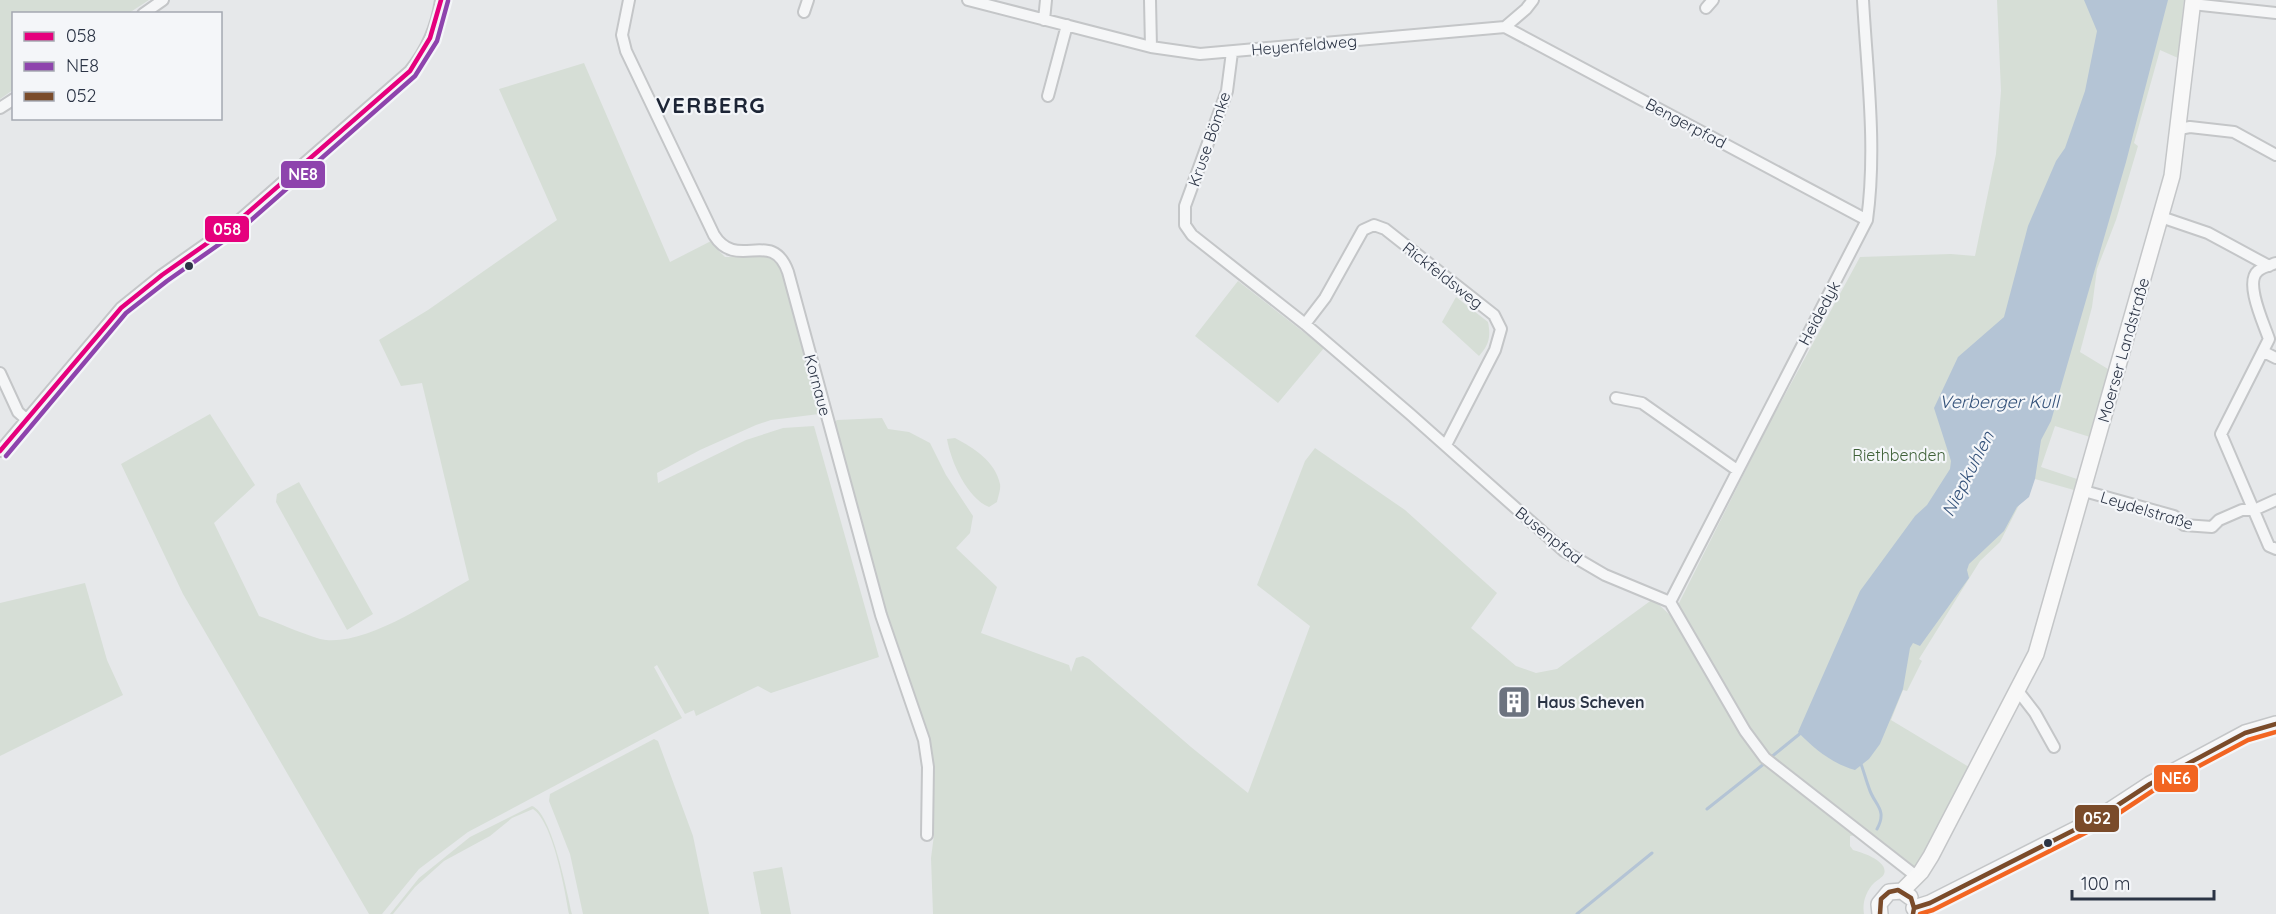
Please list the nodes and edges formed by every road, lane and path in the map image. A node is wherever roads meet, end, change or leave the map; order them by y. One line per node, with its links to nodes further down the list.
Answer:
1 (163, 0): 11 (street)
2 (441, 0): 31 (street)
3 (629, 0): 43 (street, Kornaue)
4 (808, 0): 12 (street)
5 (968, 0): 14 (street, Heyenfeldweg)
6 (1046, 0): 14 (street)
7 (1150, 0): 17 (street)
8 (1533, 0): 16 (street)
9 (1863, 0): 23 (street, Heidedyk)
10 (2193, 2): 13 (street); 20 (main road, Moerser Landstraße)
11 (146, 12)
12 (804, 12)
13 (2276, 12)
14 (1044, 20): 15 (street, Heyenfeldweg)
15 (1067, 25): 17 (street, Heyenfeldweg); 19 (street)
16 (1505, 27): 18 (street, Heyenfeldweg); 23 (street, Bengerpfad)
17 (1151, 47): 18 (street, Heyenfeldweg)
18 (1232, 52): 24 (street, Kruse Bömke)
19 (1048, 96)
20 (2179, 129): 21 (street); 22 (main road, Moerser Landstraße)
21 (2276, 155)
22 (2161, 217): 25 (street); 35 (main road, Moerser Landstraße)
23 (1867, 219): 34 (street, Heidedyk)
24 (1185, 225): 26 (street, Busenpfad)
25 (2272, 265): 27 (street)
26 (1305, 324): 32 (street, Busenpfad); 32 (street, Rickfeldsweg)
27 (2264, 352): 28 (street); 37 (street)
28 (2276, 358)
29 (0, 373): 31 (street)
30 (1616, 398): 34 (street)
31 (26, 419): 33 (street)
32 (1446, 445): 39 (street, Busenpfad)
33 (0, 451)
34 (1737, 470): 39 (street, Heidedyk)
35 (2084, 491): 37 (street, Leydelstraße); 40 (main road, Moerser Landstraße)
36 (2276, 500): 37 (street, Leydelstraße)
37 (2254, 510): 38 (street)
38 (2276, 549)
39 (1670, 602): 44 (street)
40 (2018, 691): 42 (street); 44 (main road, Moerser Landstraße)
41 (2276, 724): 46 (main road)
42 (2054, 747)
43 (927, 835)
44 (1916, 876): 45 (main road, Moerser Landstraße)
45 (1902, 891): 46 (main road); 47 (main road, Moerser Landstraße)
46 (1913, 911)
47 (1880, 914)

